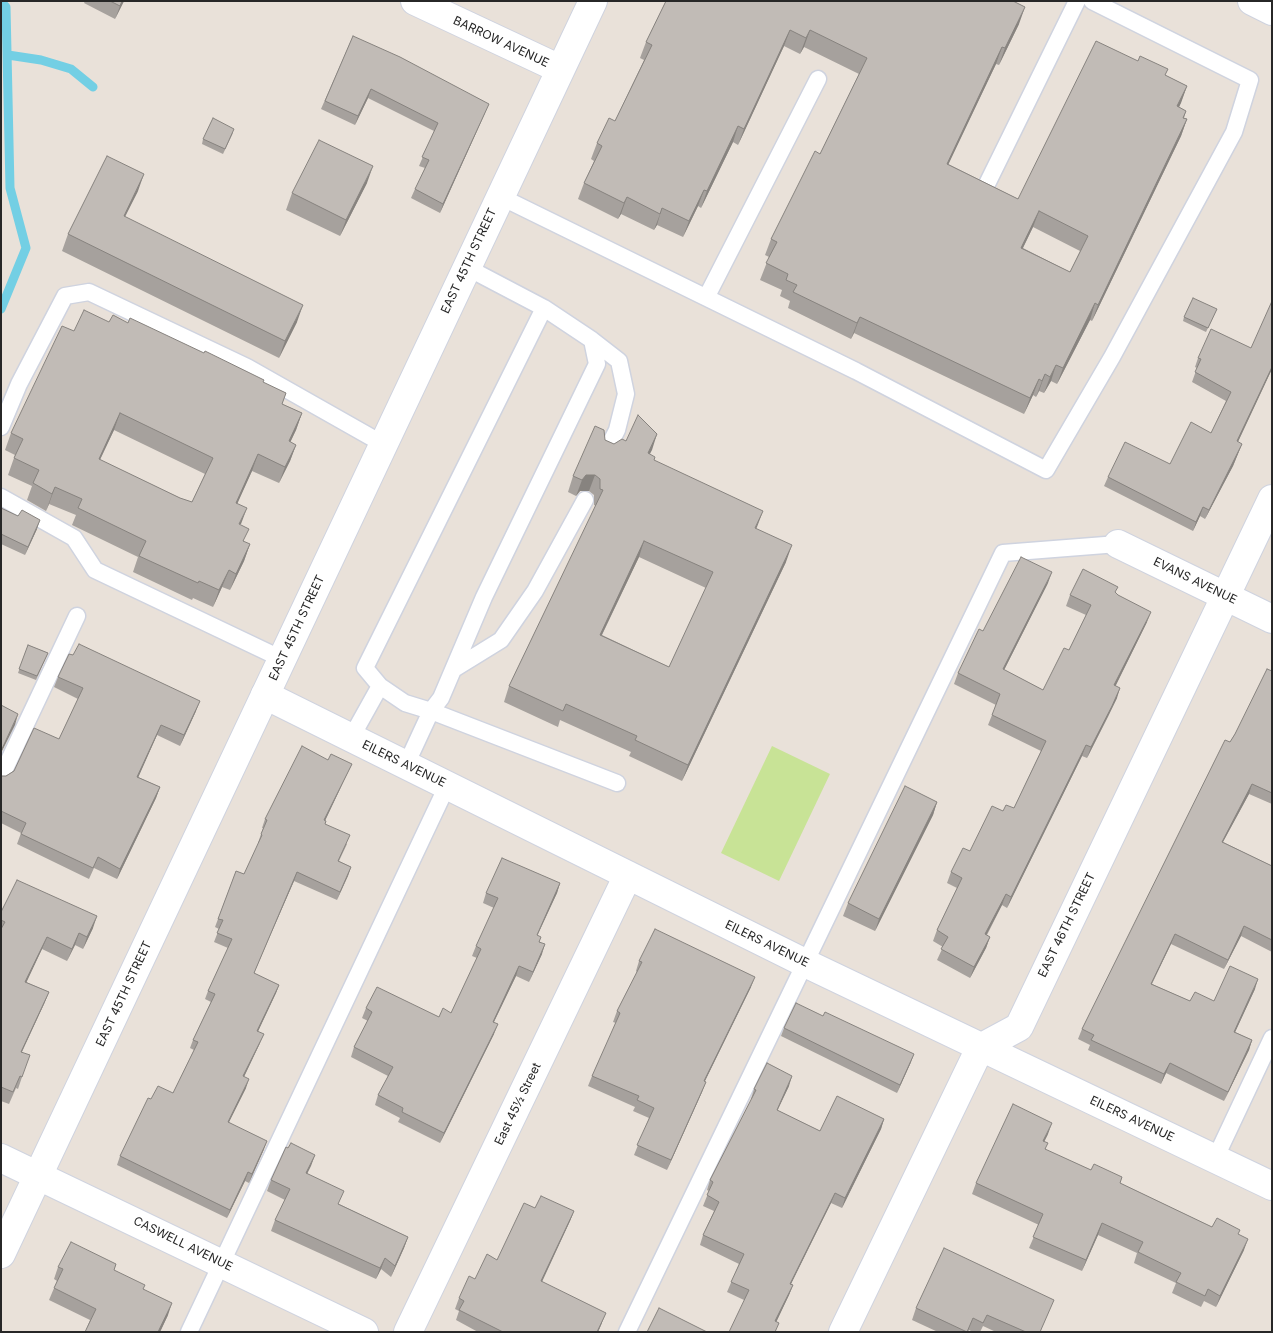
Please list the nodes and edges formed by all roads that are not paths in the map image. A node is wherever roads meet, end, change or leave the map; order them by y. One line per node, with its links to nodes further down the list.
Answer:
1 (415, 1): 7 (street, BARROW AVENUE)
2 (593, 1): 7 (street, EAST 45TH STREET)
3 (1078, 1): 9 (lane)
4 (1092, 1): 12 (lane)
5 (1252, 1): 6 (street)
6 (1272, 11)
7 (560, 69): 10 (street, EAST 45TH STREET)
8 (818, 79): 12 (lane)
9 (988, 182)
10 (499, 196): 11 (street, EAST 45TH STREET); 12 (lane)
11 (466, 267): 13 (lane); 16 (street, EAST 45TH STREET)
12 (707, 296)
13 (544, 308): 14 (lane); 27 (lane)
14 (592, 340): 17 (lane); 26 (lane)
15 (1, 427): 16 (lane)
16 (382, 444): 25 (street, EAST 45TH STREET)
17 (607, 450)
18 (1, 497): 25 (lane)
19 (1272, 499): 22 (street, EAST 46TH STREET)
20 (585, 500): 26 (lane)
21 (1118, 544): 22 (street, EVANS AVENUE); 36 (lane)
22 (1225, 596): 24 (street, EVANS AVENUE); 38 (street, EAST 46TH STREET)
23 (77, 616): 32 (lane)
24 (1272, 619)
25 (282, 659): 28 (street, EAST 45TH STREET)
26 (454, 669): 29 (lane)
27 (380, 686): 29 (lane); 30 (lane)
28 (265, 695): 30 (street, EILERS AVENUE); 41 (street, EAST 45TH STREET)
29 (431, 711): 31 (lane); 33 (lane)
30 (351, 738): 31 (street, EILERS AVENUE)
31 (406, 765): 34 (street, EILERS AVENUE)
32 (1, 776)
33 (617, 783)
34 (447, 786): 35 (street, EILERS AVENUE); 44 (lane)
35 (628, 876): 36 (street, EILERS AVENUE); 47 (street, East 45½ Street)
36 (805, 963): 38 (street, EILERS AVENUE); 48 (lane)
37 (1272, 1038): 40 (lane)
38 (980, 1048): 40 (street, EILERS AVENUE); 49 (street)
39 (1, 1158): 41 (street, CASWELL AVENUE)
40 (1215, 1159): 42 (street, EILERS AVENUE)
41 (39, 1174): 43 (street, EAST 45TH STREET); 44 (street, CASWELL AVENUE)
42 (1272, 1186)
43 (1, 1254)
44 (222, 1262): 45 (lane); 46 (street, CASWELL AVENUE)
45 (189, 1332)
46 (364, 1332)
47 (408, 1332)
48 (627, 1332)
49 (842, 1332)

